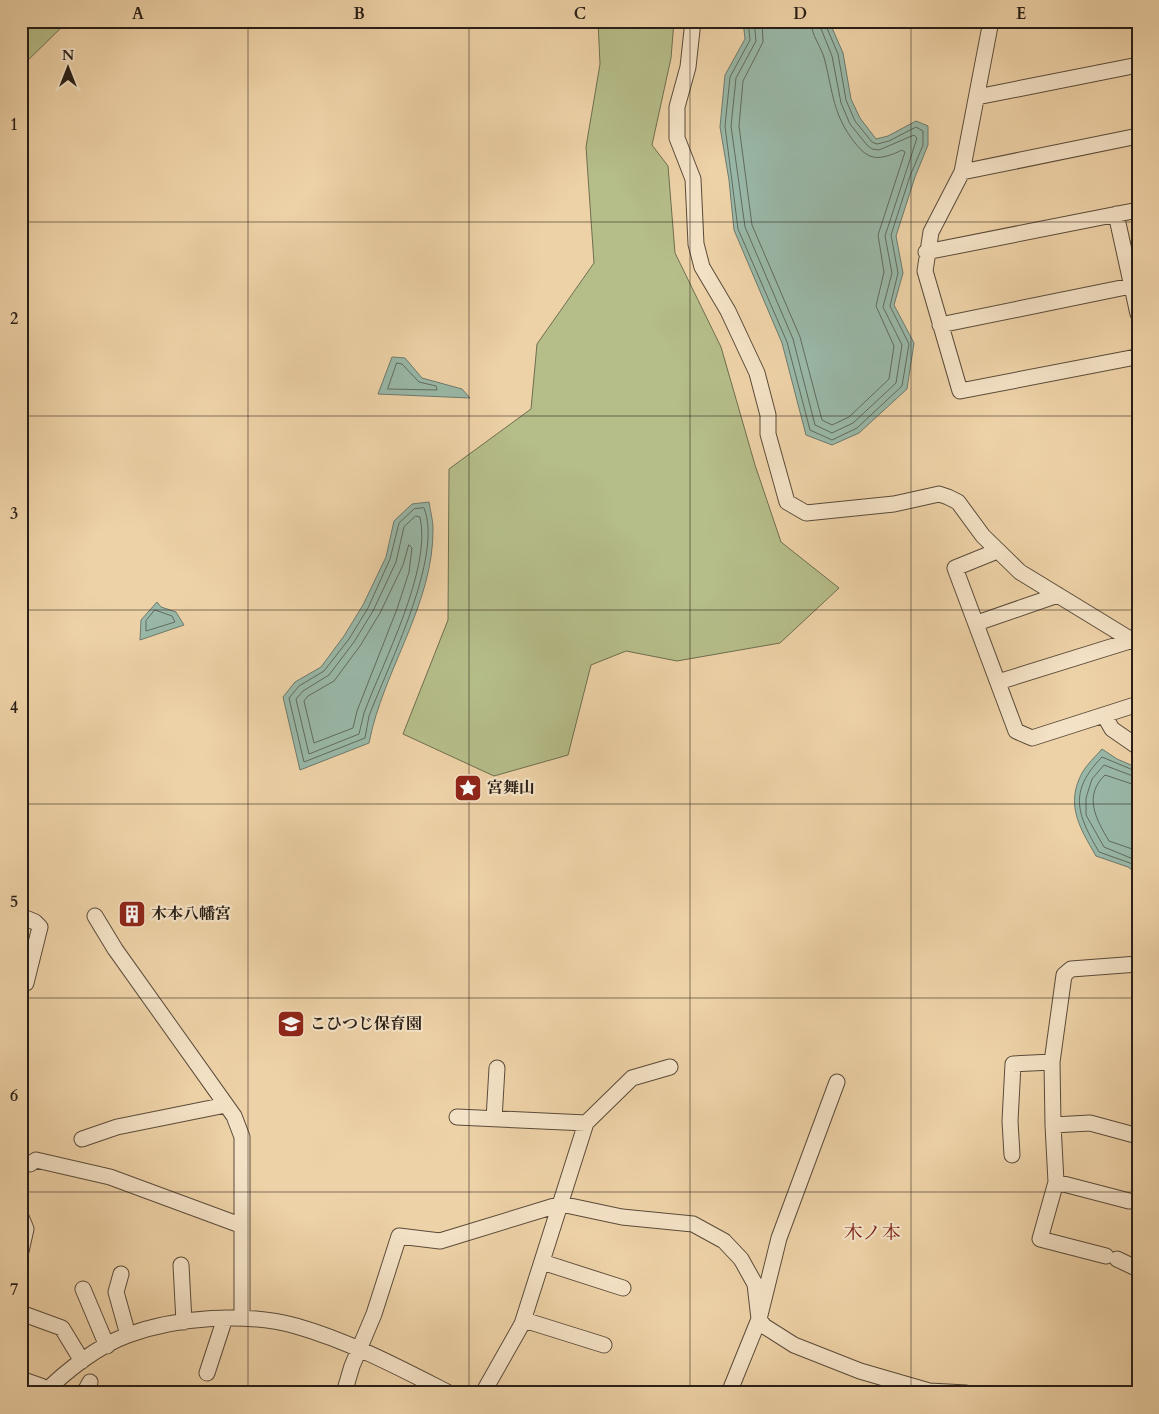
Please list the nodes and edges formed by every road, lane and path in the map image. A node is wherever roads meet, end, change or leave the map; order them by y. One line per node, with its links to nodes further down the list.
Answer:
1 (693, 21): 14 (street)
2 (991, 21): 4 (street)
3 (1138, 65): 4 (street)
4 (977, 97): 6 (street)
5 (1138, 136): 6 (street)
6 (962, 172): 9 (street)
7 (1138, 210): 8 (street)
8 (1116, 214): 9 (street); 10 (street)
9 (926, 252): 12 (street)
10 (1131, 286): 11 (street); 12 (street)
11 (1138, 314)
12 (940, 325): 13 (street)
13 (1138, 354)
14 (997, 551): 15 (street); 16 (street)
15 (1058, 595): 16 (street); 17 (street)
16 (977, 623): 18 (street)
17 (1135, 642): 18 (street)
18 (998, 682): 20 (street)
19 (1138, 704): 20 (street)
20 (1104, 715): 21 (street)
21 (1138, 746)
22 (21, 916): 25 (street)
23 (95, 916): 30 (street)
24 (1138, 964): 26 (street)
25 (21, 984)
26 (1052, 1062): 34 (street); 37 (street)
27 (497, 1068): 32 (street)
28 (670, 1068): 33 (street)
29 (837, 1082): 54 (street)
30 (226, 1105): 36 (street); 43 (street)
31 (457, 1117): 32 (street)
32 (494, 1118): 33 (street)
33 (586, 1123): 41 (street)
34 (1053, 1125): 35 (street); 39 (street)
35 (1138, 1136)
36 (82, 1139)
37 (1012, 1155)
38 (21, 1164): 43 (street)
39 (1056, 1182): 40 (street); 47 (street)
40 (1129, 1201)
41 (561, 1204): 45 (street); 54 (street); 60 (street)
42 (21, 1217): 44 (street)
43 (240, 1225): 52 (street)
44 (21, 1252)
45 (542, 1262): 49 (street); 55 (street)
46 (181, 1265): 56 (street)
47 (1138, 1269)
48 (121, 1274): 57 (street)
49 (623, 1288)
50 (83, 1289): 59 (street)
51 (21, 1313): 61 (street)
52 (242, 1317): 53 (street); 60 (street)
53 (224, 1318): 56 (street); 62 (street)
54 (759, 1319): 65 (street); 69 (street)
55 (524, 1320): 58 (street); 68 (street)
56 (184, 1322): 57 (street)
57 (128, 1335): 59 (street)
58 (604, 1345)
59 (107, 1346): 61 (street)
60 (358, 1350): 66 (street); 67 (street)
61 (82, 1361): 64 (street)
62 (207, 1373)
63 (21, 1379): 64 (street)
64 (45, 1392)
65 (929, 1392): 70 (street)
66 (344, 1393)
67 (449, 1393)
68 (483, 1393)
69 (729, 1393)
70 (966, 1393)

